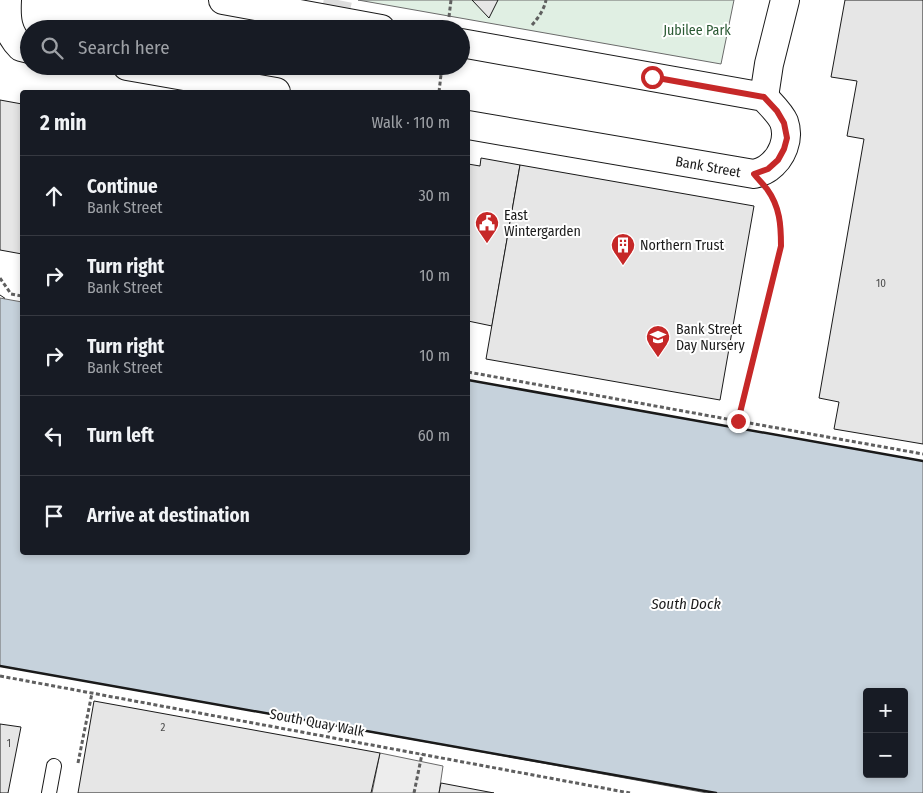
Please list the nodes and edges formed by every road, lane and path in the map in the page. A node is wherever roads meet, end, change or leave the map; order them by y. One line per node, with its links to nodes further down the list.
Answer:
1 (7, 0): 8 (street)
2 (223, 0): 5 (street)
3 (451, 0): 6 (path)
4 (785, 0): 13 (street)
5 (332, 20)
6 (454, 20)
7 (470, 35): 13 (street)
8 (20, 46)
9 (179, 75): 11 (street)
10 (441, 75): 12 (path)
11 (265, 90)
12 (439, 90)
13 (764, 97): 15 (street, Bank Street)
14 (470, 125): 15 (street, Bank Street)
15 (754, 174): 19 (path)
16 (0, 278): 17 (path)
17 (20, 296)
18 (470, 372): 19 (path)
19 (738, 421): 20 (path)
20 (923, 454)
21 (0, 676): 22 (path, South Quay Walk)
22 (92, 693): 23 (path, South Quay Walk); 25 (path)
23 (422, 754): 27 (path); 28 (path, South Quay Walk)
24 (54, 766): 26 (lane)
25 (78, 766)
26 (49, 793)
27 (414, 793)
28 (630, 793)

